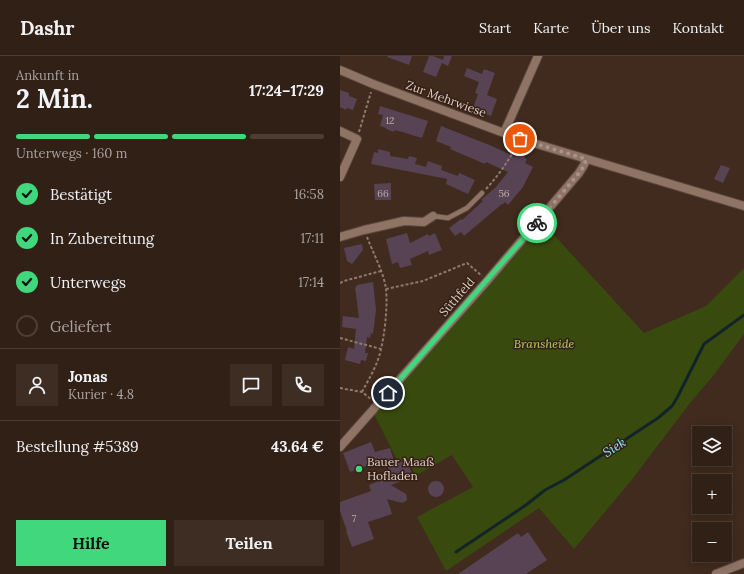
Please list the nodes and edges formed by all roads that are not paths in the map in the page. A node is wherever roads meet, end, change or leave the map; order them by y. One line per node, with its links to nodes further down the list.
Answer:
1 (538, 56): 4 (street)
2 (340, 70): 4 (street, Zur Mehrwiese)
3 (340, 131): 6 (street)
4 (504, 133): 5 (street, Zur Mehrwiese)
5 (586, 159): 8 (street); 11 (street, Süthfeld)
6 (340, 177)
7 (482, 193): 9 (lane)
8 (744, 206)
9 (433, 216): 10 (street)
10 (340, 237)
11 (340, 447)
12 (744, 563): 13 (street)
13 (716, 574)

